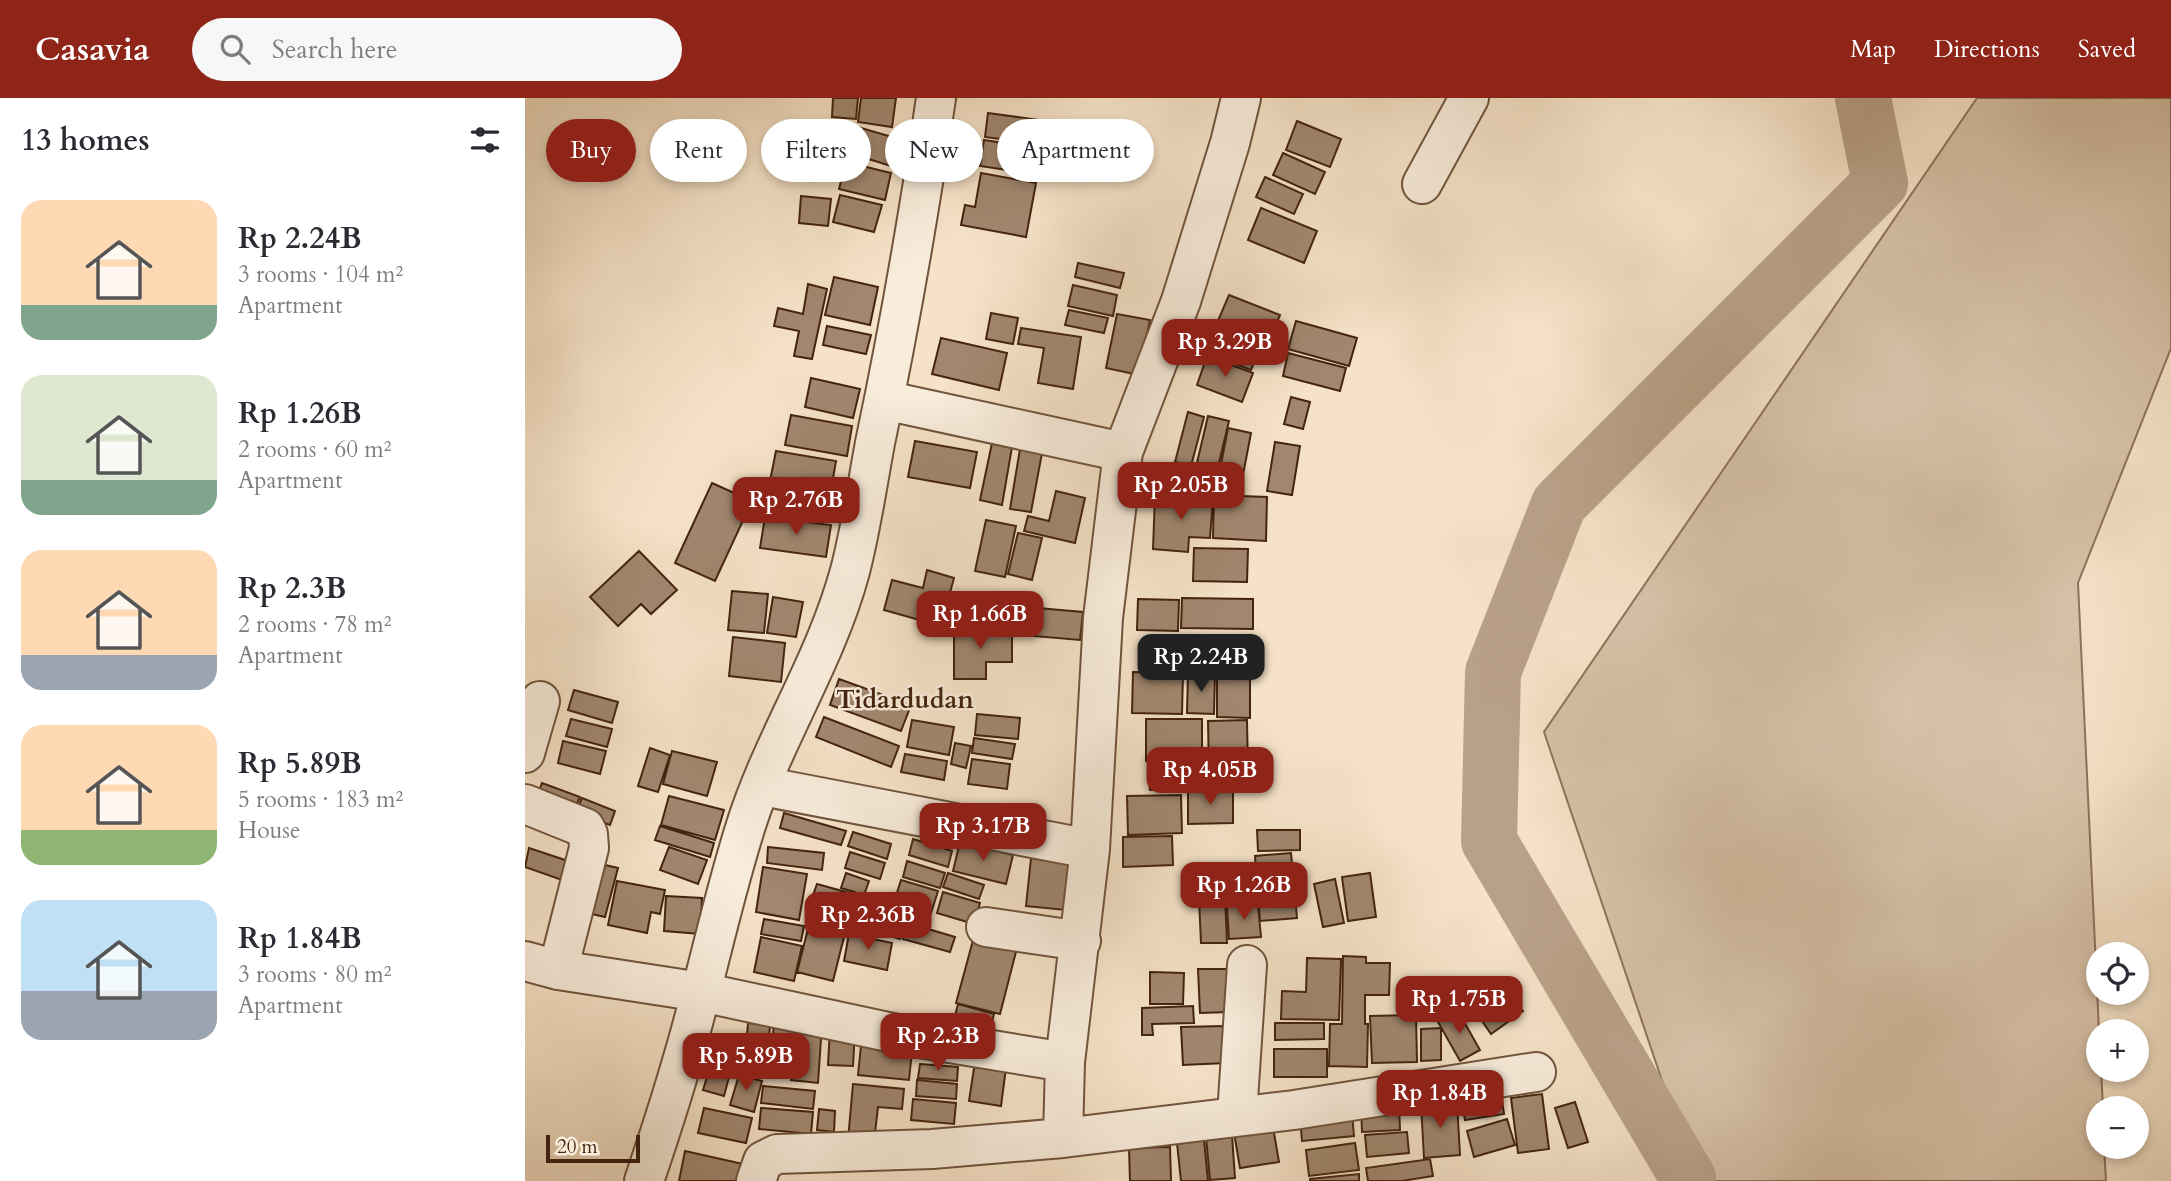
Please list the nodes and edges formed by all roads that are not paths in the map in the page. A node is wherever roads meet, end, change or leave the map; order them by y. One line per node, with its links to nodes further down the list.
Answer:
1 (936, 98): 5 (street)
2 (1241, 98): 6 (street)
3 (1469, 98): 4 (street)
4 (1422, 184)
5 (884, 400): 6 (street); 9 (street)
6 (1123, 452): 11 (street)
7 (540, 701): 8 (street)
8 (525, 753)
9 (762, 786): 11 (street); 16 (street)
10 (525, 804): 15 (street)
11 (1090, 849): 13 (street)
12 (986, 927): 13 (street)
13 (1080, 942): 17 (street)
14 (1247, 965): 19 (street)
15 (541, 966): 16 (street)
16 (701, 992): 17 (street); 21 (street)
17 (1065, 1062): 20 (street)
18 (1536, 1072): 19 (street)
19 (1237, 1115): 20 (street)
20 (1063, 1138): 22 (street)
21 (644, 1181)
22 (756, 1181)

